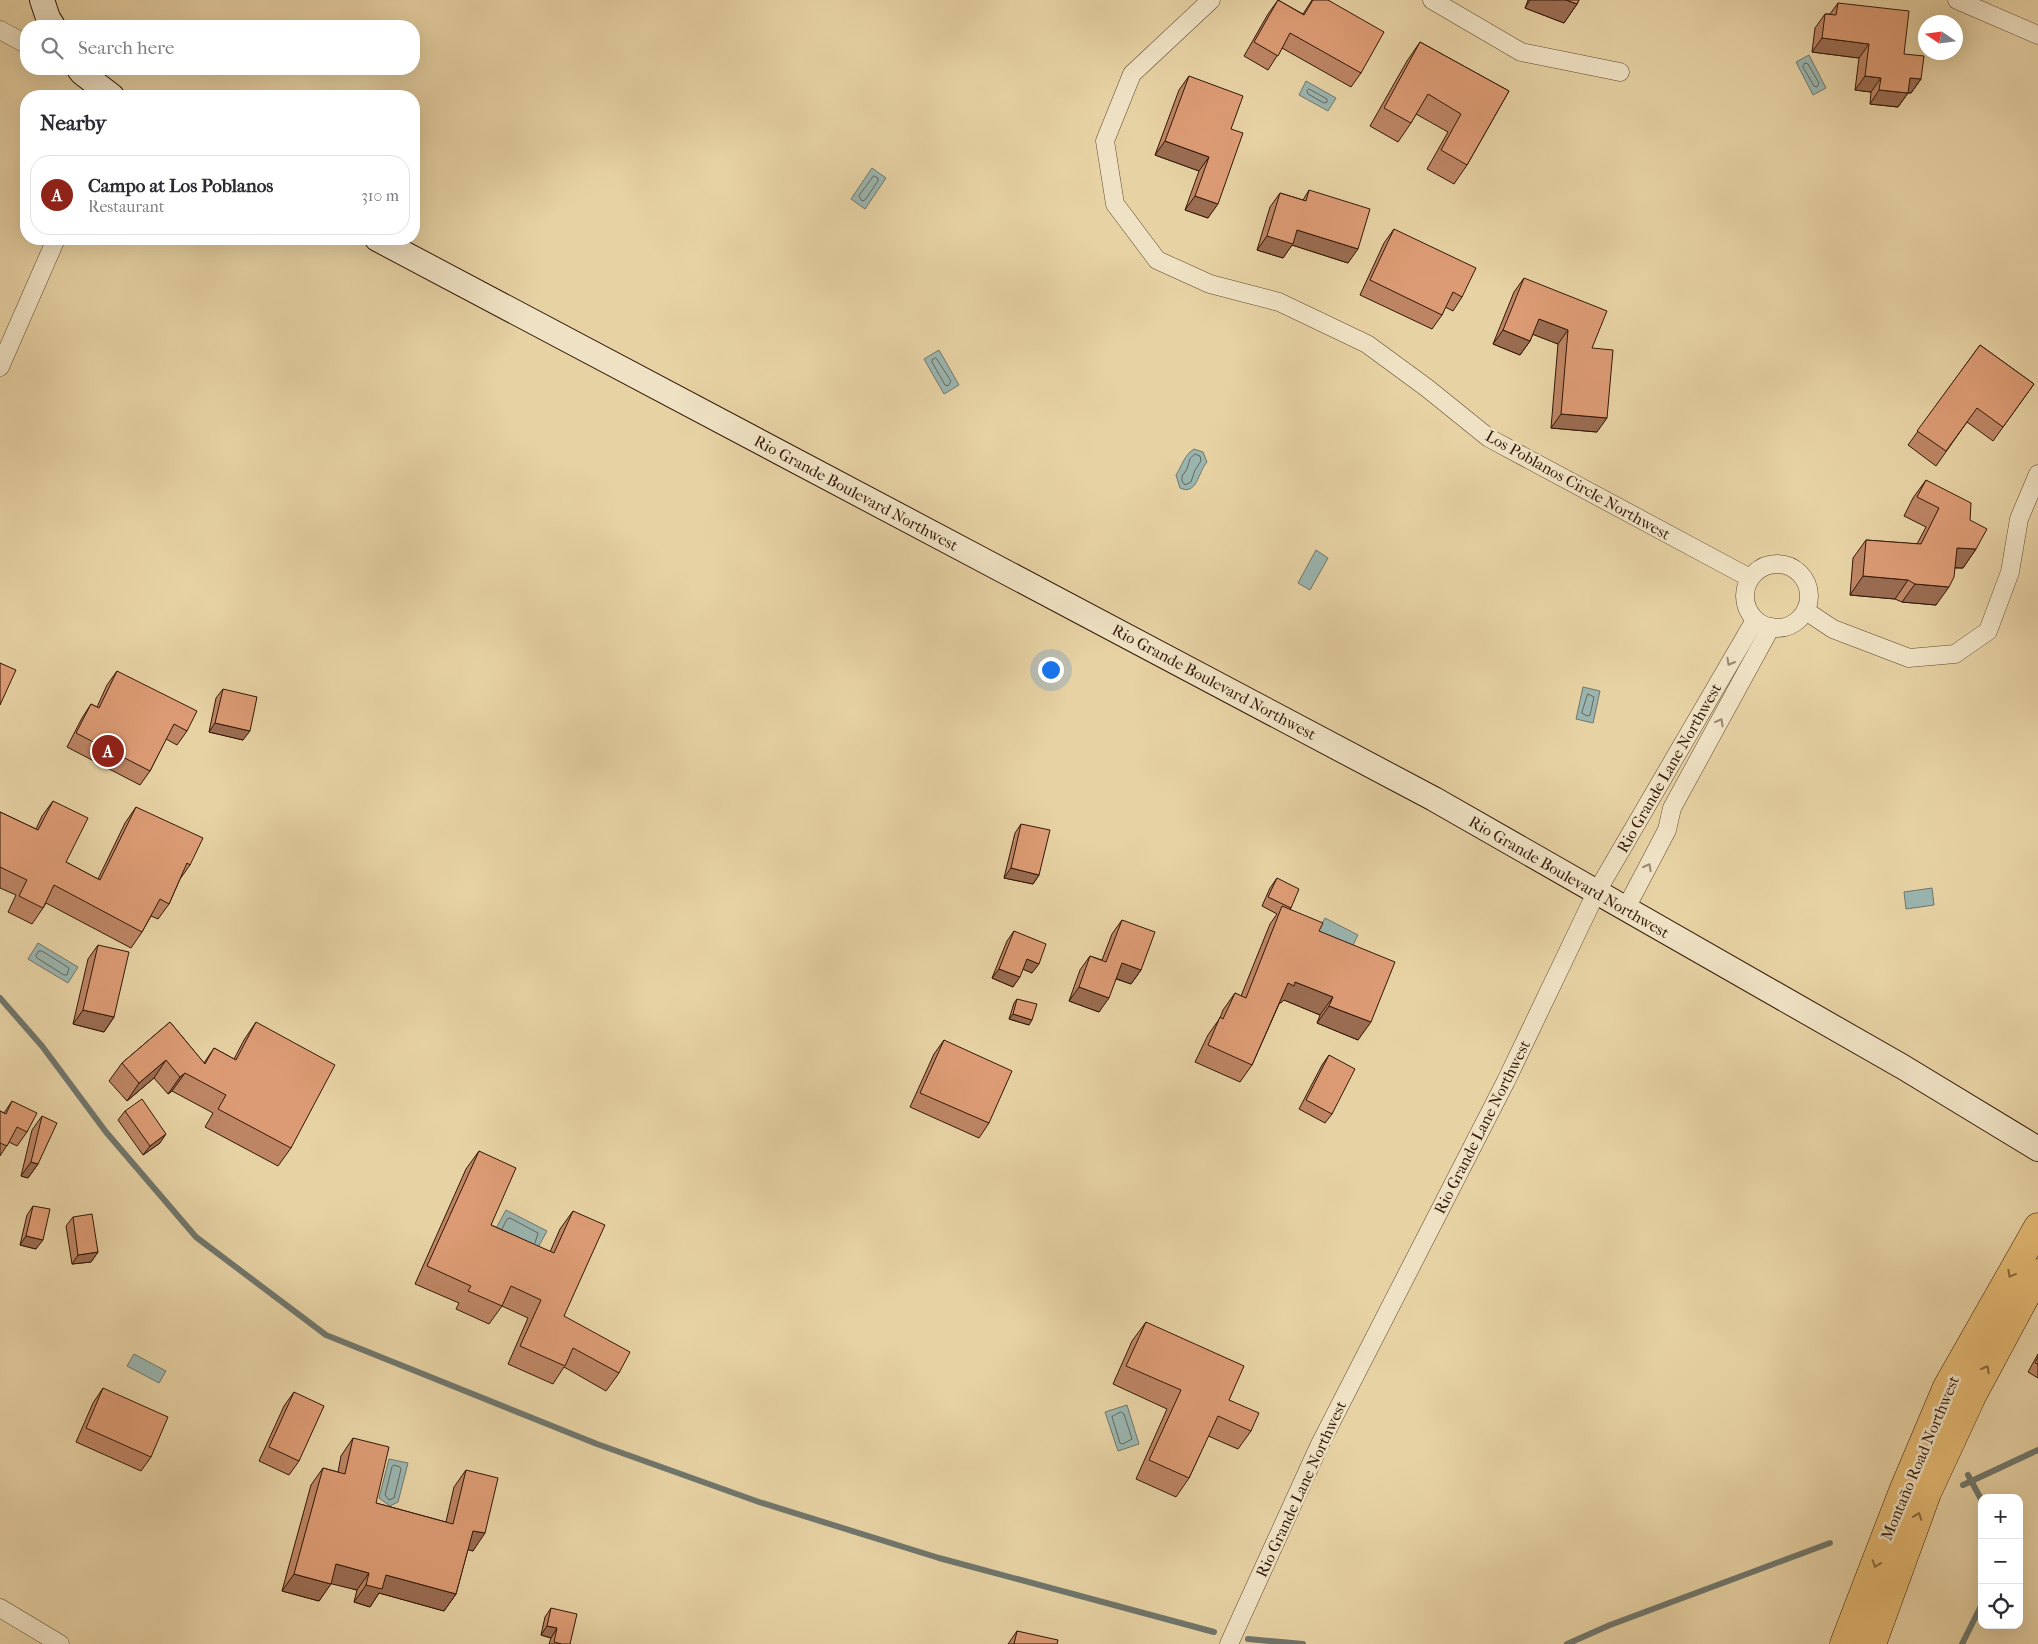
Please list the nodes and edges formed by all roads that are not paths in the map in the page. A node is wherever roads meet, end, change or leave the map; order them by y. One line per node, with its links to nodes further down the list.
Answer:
1 (42, 0): 5 (street)
2 (1211, 0): 16 (street, Los Poblanos Circle Northwest)
3 (1432, 0): 9 (street)
4 (1957, 0): 7 (street)
5 (49, 20)
6 (0, 30): 8 (street)
7 (2038, 35)
8 (20, 41)
9 (1620, 72)
10 (85, 75): 11 (street)
11 (104, 90)
12 (53, 245): 14 (street)
13 (388, 245): 20 (street, Rio Grande Boulevard Northwest)
14 (0, 367)
15 (2038, 474): 17 (street)
16 (1750, 578): 17 (street); 18 (street)
17 (1806, 611): 19 (street)
18 (1755, 620): 19 (street); 20 (street, Rio Grande Lane Northwest, one-way to 20)
19 (1771, 627): 21 (street, Rio Grande Lane Northwest, one-way to 19)
20 (1596, 893): 21 (street, Rio Grande Boulevard Northwest); 27 (street, Rio Grande Lane Northwest)
21 (1625, 910): 22 (street, Rio Grande Boulevard Northwest)
22 (2038, 1149)
23 (2038, 1226): 28 (main road, Montaño Road Northwest, one-way to 28)
24 (2038, 1272): 29 (main road, Montaño Road Northwest, one-way to 24)
25 (0, 1608): 26 (street)
26 (60, 1644)
27 (1229, 1644)
28 (1844, 1644)
29 (1872, 1644)

